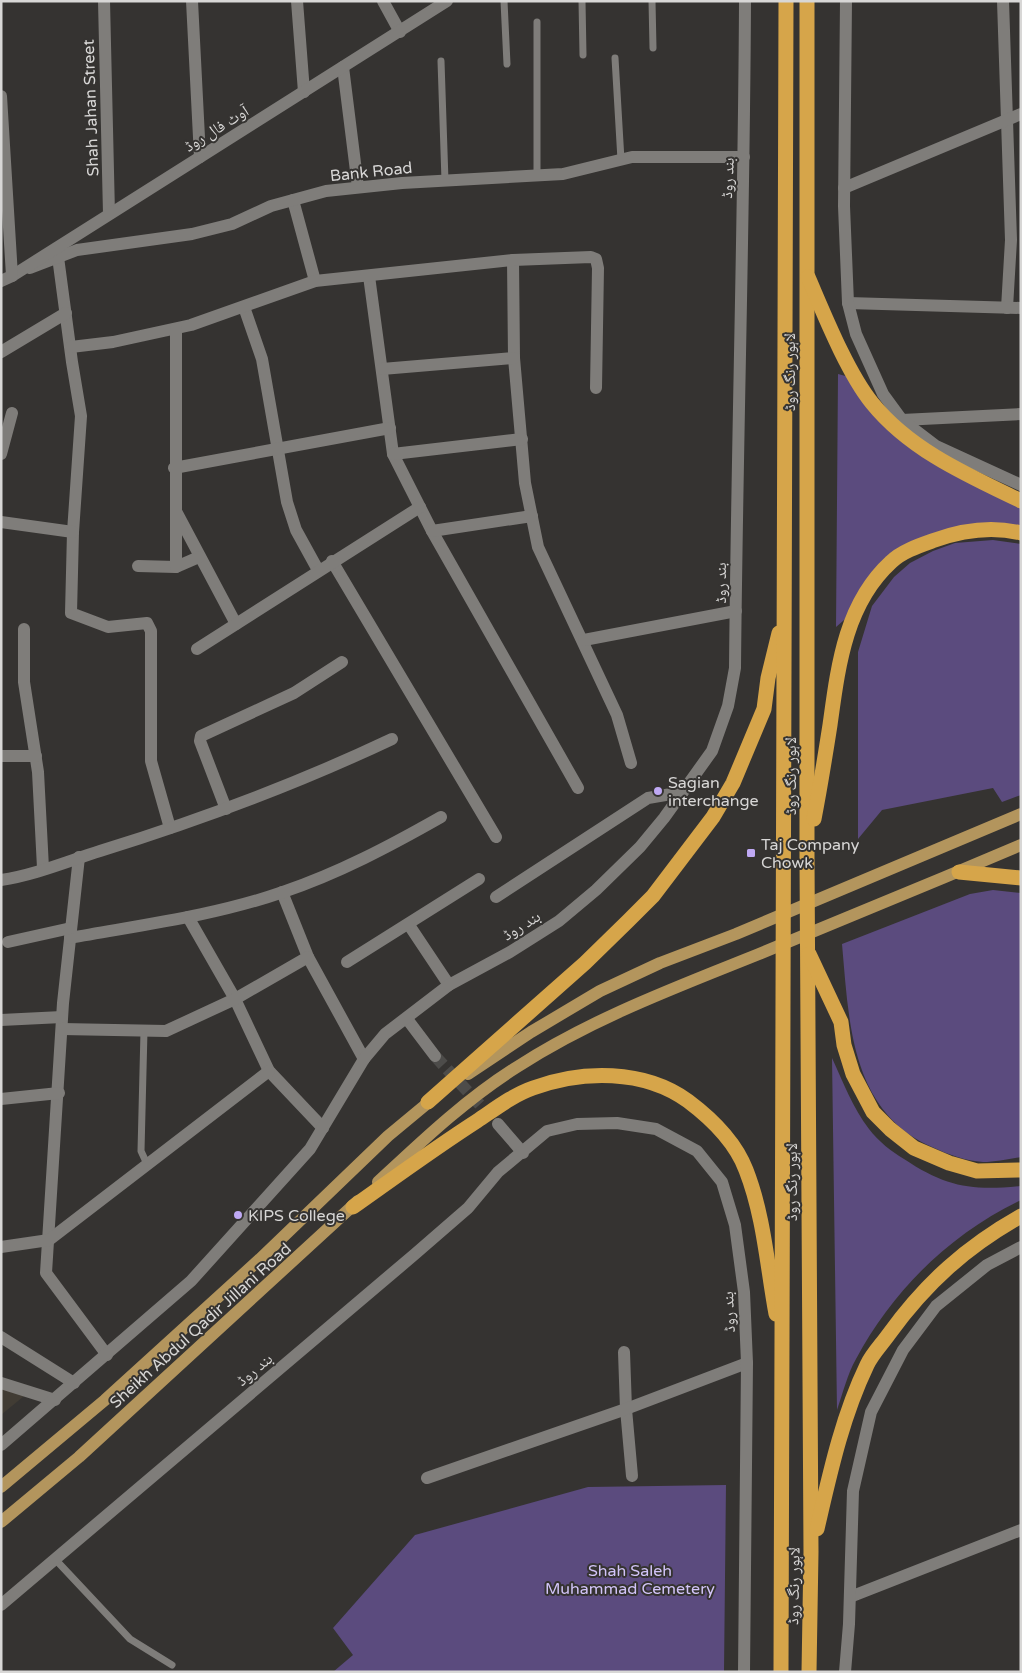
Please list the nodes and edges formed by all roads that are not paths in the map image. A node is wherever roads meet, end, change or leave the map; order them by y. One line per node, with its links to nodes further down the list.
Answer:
1 (104, 1): 35 (street, Shah Jahan Street)
2 (192, 1): 26 (street)
3 (296, 1): 22 (street)
4 (383, 1): 15 (street)
5 (447, 1): 15 (street, آوٹ فال روڈ)
6 (504, 1): 20 (lane)
7 (582, 1): 17 (lane)
8 (652, 1): 16 (lane)
9 (745, 1): 27 (street, بند روڈ)
10 (786, 1): 77 (highway, لاہور رنگ روڈ)
11 (807, 1): 39 (highway, لاہور رنگ روڈ)
12 (846, 1): 32 (street)
13 (1003, 1): 25 (street)
14 (537, 22): 29 (lane)
15 (400, 32): 21 (street, آوٹ فال روڈ)
16 (653, 48)
17 (583, 55)
18 (615, 58): 28 (lane)
19 (441, 61): 30 (lane)
20 (507, 64)
21 (344, 67): 22 (street, آوٹ فال روڈ); 31 (street)
22 (304, 92): 26 (street, آوٹ فال روڈ)
23 (1, 96): 33 (street)
24 (1021, 114): 25 (street)
25 (1008, 120): 32 (street); 36 (street)
26 (200, 157): 35 (street, آوٹ فال روڈ)
27 (744, 157): 28 (street, Bank Road); 78 (street, بند روڈ)
28 (621, 160): 29 (street, Bank Road)
29 (537, 175): 30 (street, Bank Road)
30 (445, 181): 31 (street, Bank Road)
31 (358, 188): 34 (street, Bank Road)
32 (844, 188): 43 (street)
33 (4, 199): 41 (street)
34 (293, 200): 37 (street, Bank Road); 42 (street)
35 (109, 214): 41 (street, آوٹ فال روڈ)
36 (1016, 237): 45 (street)
37 (58, 257): 41 (street, Bank Road); 47 (street)
38 (514, 260): 40 (street); 51 (street); 53 (street)
39 (806, 271): 64 (highway); 97 (highway, لاہور رنگ روڈ)
40 (369, 276): 42 (street); 52 (street)
41 (6, 278)
42 (315, 281): 44 (street)
43 (848, 303): 45 (street); 56 (street)
44 (244, 307): 48 (street); 59 (street)
45 (1007, 308): 46 (street)
46 (1021, 308)
47 (66, 313): 49 (street); 50 (street)
48 (176, 329): 49 (street); 62 (street)
49 (70, 346): 70 (street)
50 (1, 352)
51 (514, 358): 52 (street); 58 (street)
52 (382, 369): 57 (street)
53 (596, 388)
54 (12, 413): 60 (street)
55 (1021, 414): 56 (street)
56 (902, 420): 63 (street)
57 (390, 428): 59 (street); 61 (street)
58 (522, 438): 61 (street); 67 (street)
59 (276, 448): 62 (street); 76 (street)
60 (1, 454)
61 (394, 454): 65 (street)
62 (174, 468): 66 (street)
63 (1021, 485)
64 (1021, 501)
65 (420, 507): 69 (street); 73 (street)
66 (175, 511): 72 (street); 75 (street)
67 (532, 516): 69 (street); 81 (street)
68 (1, 522): 70 (street)
69 (432, 531): 88 (street)
70 (73, 532): 93 (street)
71 (1021, 532): 97 (highway)
72 (200, 557): 75 (street); 79 (street)
73 (332, 561): 76 (street); 94 (street)
74 (138, 566): 75 (street)
75 (176, 567)
76 (318, 570): 79 (street)
77 (785, 609): 123 (highway); 136 (highway, لاہور رنگ روڈ)
78 (736, 611): 81 (street); 89 (street, بند روڈ)
79 (236, 624): 82 (street)
80 (24, 629): 86 (street)
81 (584, 640): 87 (street)
82 (197, 649)
83 (342, 662): 90 (street)
84 (392, 739): 90 (street)
85 (1, 756): 86 (street)
86 (36, 756): 98 (street)
87 (631, 763)
88 (578, 788)
89 (683, 792): 104 (street); 112 (street, بند روڈ)
90 (226, 809): 93 (street)
91 (1021, 814): 123 (main road, Sheikh Abdul Qadir Jillani Road)
92 (441, 817): 103 (street)
93 (170, 828): 96 (street)
94 (496, 837)
95 (1021, 845): 99 (main road, Sheikh Abdul Qadir Jillani Road)
96 (79, 857): 98 (street); 107 (street)
97 (807, 858): 109 (highway, لاہور رنگ روڈ)
98 (43, 868): 102 (street)
99 (959, 872): 100 (highway); 129 (main road, Sheikh Abdul Qadir Jillani Road)
100 (1021, 878)
101 (479, 879): 106 (street)
102 (1, 880)
103 (282, 892): 105 (street); 110 (street)
104 (496, 897)
105 (188, 917): 107 (street); 113 (street)
106 (409, 924): 111 (street); 112 (street)
107 (71, 933): 108 (street); 116 (street)
108 (8, 942)
109 (808, 950): 128 (highway); 149 (highway, لاہور رنگ روڈ)
110 (308, 957): 113 (street); 119 (street)
111 (347, 962)
112 (449, 985): 114 (street, بند روڈ)
113 (235, 999): 117 (street); 120 (street)
114 (407, 1019): 118 (street); 119 (street, بند روڈ)
115 (1, 1020): 116 (street)
116 (62, 1023): 117 (street); 121 (street)
117 (144, 1031): 127 (lane)
118 (435, 1056)
119 (364, 1059): 125 (street, بند روڈ)
120 (269, 1071): 125 (street); 127 (street)
121 (59, 1093): 122 (street); 131 (street)
122 (1, 1099)
123 (428, 1102): 146 (main road, Sheikh Abdul Qadir Jillani Road)
124 (498, 1124): 126 (street)
125 (324, 1128): 137 (street, بند روڈ)
126 (522, 1153): 138 (street, بند روڈ); 150 (street, بند روڈ)
127 (147, 1164): 131 (street)
128 (1021, 1170)
129 (353, 1207): 136 (highway); 147 (main road, Sheikh Abdul Qadir Jillani Road)
130 (1021, 1216): 149 (highway)
131 (49, 1240): 132 (street); 137 (street)
132 (1, 1247)
133 (1021, 1247): 151 (street)
134 (1, 1337): 140 (street)
135 (624, 1352): 142 (street)
136 (784, 1352): 155 (highway, لاہور رنگ روڈ)
137 (106, 1355): 140 (street, بند روڈ)
138 (747, 1363): 142 (street); 154 (street, بند روڈ)
139 (1, 1383): 141 (street)
140 (74, 1384): 141 (street, بند روڈ)
141 (55, 1400): 143 (street, بند روڈ)
142 (626, 1409): 144 (street); 145 (street)
143 (1, 1445)
144 (632, 1476)
145 (427, 1478)
146 (1, 1487)
147 (1, 1522)
148 (1021, 1530): 151 (street)
149 (811, 1552): 156 (highway, لاہور رنگ روڈ)
150 (54, 1558): 152 (street, بند روڈ); 153 (lane)
151 (850, 1597): 157 (street)
152 (1, 1605)
153 (172, 1665)
154 (744, 1672)
155 (781, 1672)
156 (809, 1672)
157 (845, 1672)

